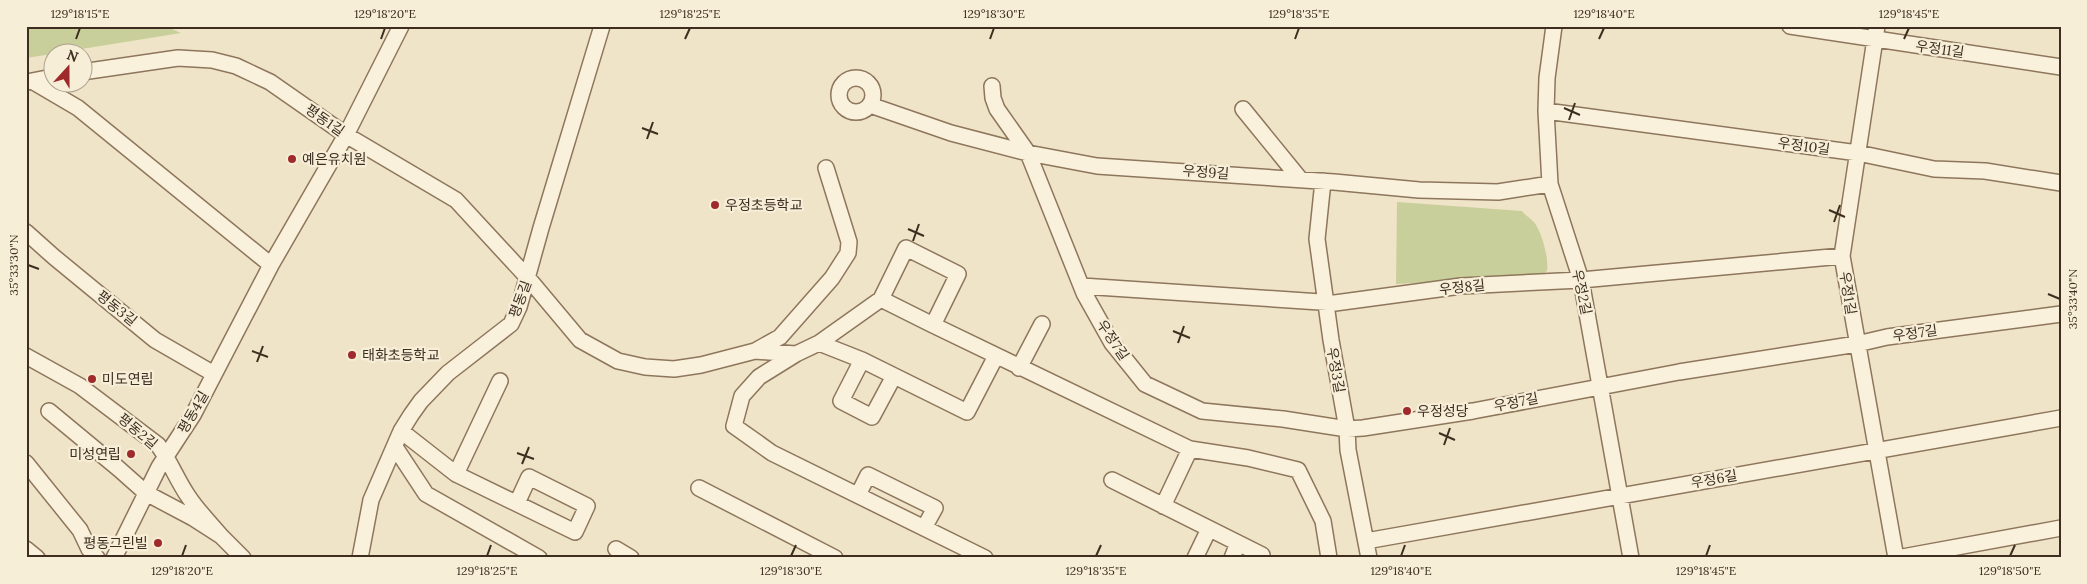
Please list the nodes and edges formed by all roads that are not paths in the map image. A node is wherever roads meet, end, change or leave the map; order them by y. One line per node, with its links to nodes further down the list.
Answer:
1 (401, 26): 14 (street, 평동4길)
2 (602, 26): 25 (street, 평동길)
3 (1554, 26): 13 (street, 우정2길)
4 (1790, 26): 5 (street, 우정11길)
5 (1876, 33): 6 (street, 우정11길); 16 (street, 우정1길)
6 (2061, 67)
7 (92, 71): 14 (street, 평동1길)
8 (42, 79): 9 (street)
9 (29, 82): 24 (street)
10 (992, 86): 15 (street, 우정7길)
11 (870, 105): 15 (street, 우정9길)
12 (1242, 109): 18 (street)
13 (1546, 111): 16 (street, 우정10길); 21 (street, 우정2길)
14 (346, 135): 24 (street, 평동4길); 25 (street, 평동1길)
15 (1028, 153): 18 (street, 우정9길); 27 (street, 우정7길)
16 (1858, 153): 20 (street, 우정10길); 23 (street, 우정1길)
17 (826, 168): 35 (street)
18 (1300, 179): 19 (street, 우정9길)
19 (1323, 181): 21 (street, 우정9길); 29 (street, 우정3길)
20 (2061, 183)
21 (1550, 184): 26 (street, 우정2길)
22 (26, 232): 41 (street, 평동3길)
23 (1842, 256): 26 (street, 우정8길); 34 (street, 우정1길)
24 (271, 266): 41 (street, 평동4길)
25 (528, 278): 35 (street, 평동1길); 48 (street, 평동길)
26 (1581, 280): 29 (street, 우정8길); 44 (street, 우정2길)
27 (1082, 286): 29 (street, 우정8길); 47 (street, 우정7길)
28 (881, 299): 32 (street); 32 (street); 33 (street)
29 (1327, 303): 47 (street, 우정3길)
30 (2061, 314): 34 (street, 우정7길)
31 (1042, 324): 40 (street)
32 (933, 325): 38 (street)
33 (819, 343): 36 (street); 39 (street)
34 (1856, 344): 44 (street, 우정7길); 51 (street, 우정1길)
35 (755, 350): 36 (street)
36 (796, 354): 58 (street)
37 (26, 356): 52 (street, 평동2길)
38 (996, 356): 40 (street); 42 (street)
39 (862, 360): 42 (street); 42 (street)
40 (1019, 368): 50 (street)
41 (214, 374): 52 (street, 평동4길)
42 (894, 376)
43 (500, 381): 54 (street)
44 (1599, 386): 47 (street, 우정7길); 59 (street, 우정2길)
45 (49, 411): 57 (street, 평동2길)
46 (2061, 418): 51 (street, 우정6길)
47 (1347, 429): 66 (street, 우정3길)
48 (401, 431): 49 (street, 평동길); 54 (street)
49 (395, 447): 74 (street, 평동길); 75 (street)
50 (1190, 449): 61 (street); 82 (street)
51 (1876, 450): 59 (street, 우정6길); 85 (street, 우정1길)
52 (166, 456): 57 (street, 평동4길); 65 (street, 평동2길)
53 (26, 463): 71 (street)
54 (456, 474): 60 (street)
55 (1112, 480): 61 (street)
56 (699, 488): 77 (street)
57 (146, 494): 65 (street, 평동2길); 72 (street, 평동4길)
58 (858, 495): 62 (street); 62 (street)
59 (1620, 496): 66 (street, 우정6길); 84 (street, 우정2길)
60 (517, 503)
61 (1163, 506): 64 (street)
62 (924, 528): 78 (street)
63 (2061, 528): 85 (street)
64 (1209, 529): 67 (street); 79 (street)
65 (221, 536): 73 (street, 평동2길)
66 (1366, 541): 83 (street, 우정3길)
67 (1238, 543): 80 (street); 81 (street)
68 (26, 550): 70 (street)
69 (616, 550): 76 (street)
70 (36, 558)
71 (97, 558)
72 (114, 558)
73 (243, 558)
74 (360, 558)
75 (539, 558)
76 (631, 558)
77 (835, 558)
78 (985, 558)
79 (1195, 558)
80 (1232, 558)
81 (1261, 558)
82 (1329, 558)
83 (1369, 558)
84 (1631, 558)
85 (1896, 558)

